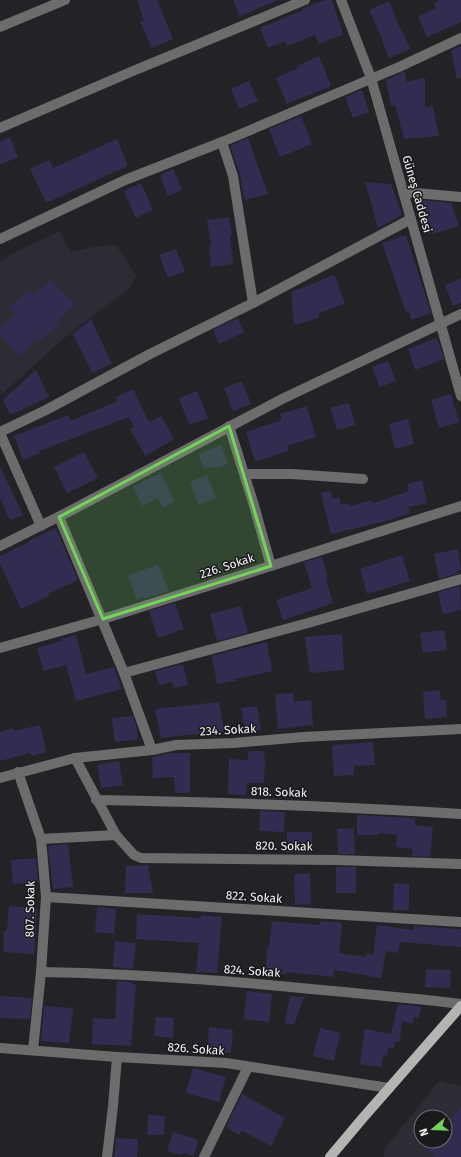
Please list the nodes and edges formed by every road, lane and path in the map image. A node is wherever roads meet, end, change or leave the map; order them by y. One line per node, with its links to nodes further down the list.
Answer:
1 (65, 0): 4 (street)
2 (305, 0): 7 (street)
3 (341, 0): 6 (street, Güneş Caddesi)
4 (0, 27)
5 (461, 38): 6 (street)
6 (371, 78): 8 (street); 9 (street, Güneş Caddesi)
7 (0, 128)
8 (222, 142): 12 (street); 13 (street)
9 (404, 192): 10 (street); 11 (street, Güneş Caddesi)
10 (461, 197)
11 (411, 220): 13 (street); 15 (street, Güneş Caddesi)
12 (0, 239)
13 (253, 303): 19 (street)
14 (461, 314): 15 (street)
15 (441, 323): 16 (street, Güneş Caddesi); 18 (street)
16 (456, 358): 17 (street, Güneş Caddesi)
17 (461, 396)
18 (229, 426): 20 (street); 23 (street)
19 (0, 433): 24 (street)
20 (245, 474): 21 (street); 26 (street)
21 (363, 479)
22 (461, 506): 26 (street, 226. Sokak)
23 (59, 516): 24 (street); 28 (street)
24 (41, 526): 25 (street)
25 (0, 546)
26 (271, 566): 28 (street, 226. Sokak)
27 (461, 579): 30 (street)
28 (103, 620): 29 (street, 226. Sokak); 30 (street)
29 (0, 648)
30 (124, 673): 32 (street)
31 (461, 729): 32 (street, 234. Sokak)
32 (152, 750): 33 (street, 234. Sokak)
33 (75, 758): 34 (street, 234. Sokak); 36 (street, 820. Sokak)
34 (18, 772): 35 (street, 234. Sokak); 39 (street, 807. Sokak)
35 (0, 778)
36 (96, 800): 37 (street, 818. Sokak); 38 (street, 820. Sokak)
37 (461, 814)
38 (116, 836): 39 (street); 40 (street, 820. Sokak)
39 (41, 839): 41 (street, 807. Sokak)
40 (461, 864)
41 (46, 898): 42 (street, 822. Sokak); 43 (street, 807. Sokak)
42 (461, 922)
43 (41, 972): 44 (street, 824. Sokak); 46 (street, 807. Sokak)
44 (461, 1005): 49 (main road)
45 (0, 1048): 46 (street, 826. Sokak)
46 (33, 1050): 47 (street, 826. Sokak)
47 (117, 1057): 48 (street, 826. Sokak); 50 (street)
48 (248, 1067): 49 (street, 826. Sokak); 51 (street)
49 (389, 1088): 52 (main road)
50 (107, 1157)
51 (204, 1157)
52 (330, 1157)

